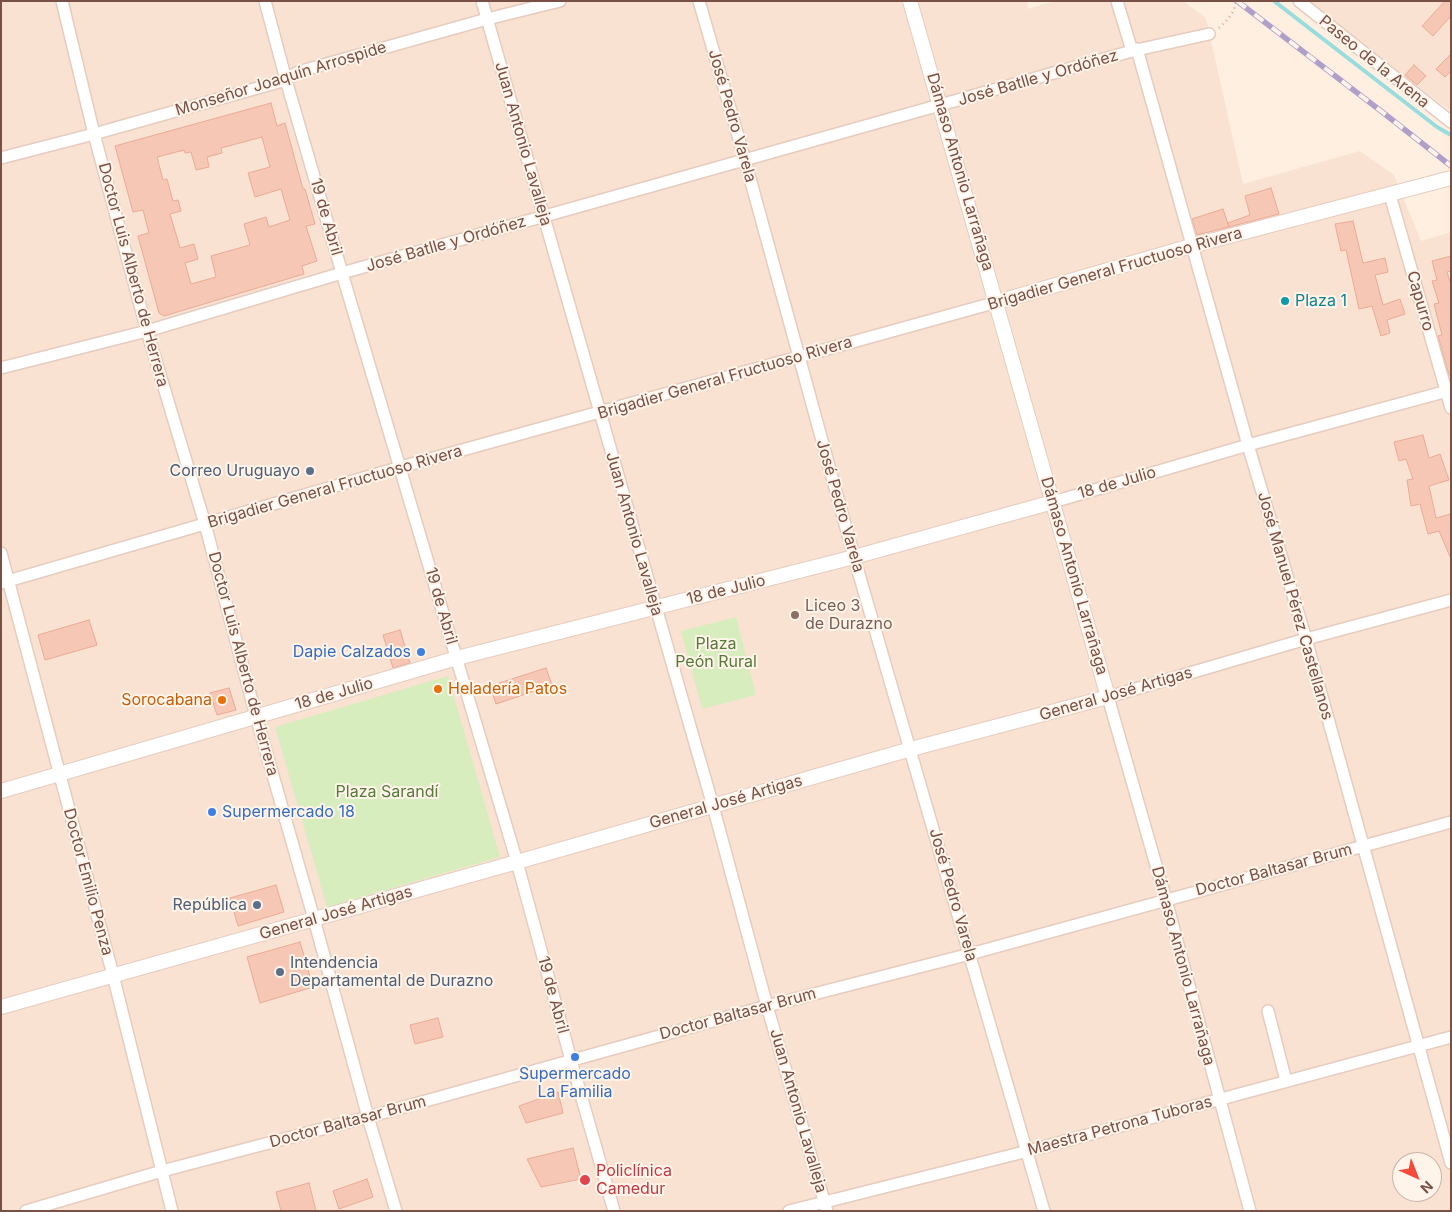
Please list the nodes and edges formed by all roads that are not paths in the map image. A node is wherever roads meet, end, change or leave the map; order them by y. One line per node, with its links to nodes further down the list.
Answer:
1 (62, 1): 15 (street, Doctor Luis Alberto de Herrera)
2 (266, 1): 12 (street, 19 de Abril)
3 (482, 1): 9 (street, Juan Antonio Lavalleja)
4 (560, 1): 9 (street, Monseñor Joaquín Arrospide)
5 (699, 1): 17 (street, José Pedro Varela)
6 (910, 1): 13 (street, Dámaso Antonio Larrañaga)
7 (1117, 1): 11 (street, José Manuel Pérez Castellanos)
8 (1299, 1): 14 (street, Paseo de la Arena)
9 (487, 19): 12 (street, Monseñor Joaquín Arrospide); 20 (street, Juan Antonio Lavalleja)
10 (1209, 34): 11 (street, José Batlle y Ordóñez)
11 (1135, 50): 13 (street, José Batlle y Ordóñez); 21 (street, José Manuel Pérez Castellanos)
12 (286, 80): 15 (street, Monseñor Joaquín Arrospide); 22 (street, 19 de Abril)
13 (940, 106): 17 (street, José Batlle y Ordóñez); 23 (street, Dámaso Antonio Larrañaga)
14 (1451, 122)
15 (94, 134): 16 (street, Monseñor Joaquín Arrospide); 24 (street, Doctor Luis Alberto de Herrera)
16 (1, 158)
17 (745, 160): 20 (street, José Batlle y Ordóñez); 25 (street, José Pedro Varela)
18 (1451, 178): 19 (street, Brigadier General Fructuoso Rivera)
19 (1390, 195): 21 (street, Brigadier General Fructuoso Rivera); 27 (street, Capurro)
20 (544, 216): 22 (street, José Batlle y Ordóñez); 29 (street, Juan Antonio Lavalleja)
21 (1192, 246): 23 (street, Brigadier General Fructuoso Rivera); 30 (street, José Manuel Pérez Castellanos)
22 (342, 273): 24 (street, José Batlle y Ordóñez); 31 (street, 19 de Abril)
23 (997, 302): 25 (street, Brigadier General Fructuoso Rivera); 32 (street, Dámaso Antonio Larrañaga)
24 (146, 331): 26 (street, José Batlle y Ordóñez); 33 (street, Doctor Luis Alberto de Herrera)
25 (799, 356): 29 (street, Brigadier General Fructuoso Rivera); 35 (street, José Pedro Varela)
26 (1, 368)
27 (1448, 391): 28 (street, Capurro); 30 (street, 18 de Julio)
28 (1451, 408)
29 (600, 413): 31 (street, Brigadier General Fructuoso Rivera); 38 (street, Juan Antonio Lavalleja)
30 (1248, 445): 32 (street, 18 de Julio); 39 (street, José Manuel Pérez Castellanos)
31 (401, 467): 33 (street, Brigadier General Fructuoso Rivera); 40 (street, 19 de Abril)
32 (1053, 502): 35 (street, 18 de Julio); 41 (street, Dámaso Antonio Larrañaga)
33 (205, 524): 36 (street, Brigadier General Fructuoso Rivera); 42 (street, Doctor Luis Alberto de Herrera)
34 (1, 553): 36 (street, Doctor Emilio Penza)
35 (854, 557): 38 (street, 18 de Julio); 43 (street, José Pedro Varela)
36 (5, 582): 44 (street, Doctor Emilio Penza)
37 (1451, 600): 39 (street, General José Artigas)
38 (656, 608): 40 (street, 18 de Julio); 46 (street, Juan Antonio Lavalleja)
39 (1306, 639): 41 (street, General José Artigas); 48 (street, José Manuel Pérez Castellanos)
40 (457, 658): 42 (street, 18 de Julio); 49 (street, 19 de Abril)
41 (1108, 697): 43 (street, General José Artigas); 50 (street, Dámaso Antonio Larrañaga)
42 (256, 716): 44 (street, 18 de Julio); 51 (street, Doctor Luis Alberto de Herrera)
43 (911, 750): 46 (street, General José Artigas); 52 (street, José Pedro Varela)
44 (60, 774): 45 (street, 18 de Julio); 53 (street, Doctor Emilio Penza)
45 (1, 791)
46 (713, 806): 49 (street, General José Artigas); 54 (street, Juan Antonio Lavalleja)
47 (1451, 822): 48 (street, Doctor Baltasar Brum)
48 (1362, 846): 50 (street, Doctor Baltasar Brum); 58 (street, José Manuel Pérez Castellanos)
49 (517, 862): 51 (street, General José Artigas); 59 (street, 19 de Abril)
50 (1166, 900): 52 (street, Doctor Baltasar Brum); 61 (street, Dámaso Antonio Larrañaga)
51 (314, 919): 53 (street, General José Artigas); 62 (street, Doctor Luis Alberto de Herrera)
52 (970, 954): 54 (street, Doctor Baltasar Brum); 63 (street, José Pedro Varela)
53 (113, 975): 55 (street, General José Artigas); 65 (street, Doctor Emilio Penza)
54 (767, 1006): 59 (street, Doctor Baltasar Brum); 66 (street, Juan Antonio Lavalleja)
55 (1, 1007)
56 (1268, 1011): 60 (street)
57 (1451, 1037): 58 (street, Maestra Petrona Tuboras)
58 (1418, 1046): 60 (street, Maestra Petrona Tuboras); 64 (street, José Manuel Pérez Castellanos)
59 (571, 1060): 62 (street, Doctor Baltasar Brum); 70 (street, 19 de Abril)
60 (1286, 1082): 61 (street, Maestra Petrona Tuboras)
61 (1219, 1099): 63 (street, Maestra Petrona Tuboras); 73 (street, Dámaso Antonio Larrañaga)
62 (368, 1117): 65 (street, Doctor Baltasar Brum); 69 (street, Doctor Luis Alberto de Herrera)
63 (1028, 1151): 66 (street, Maestra Petrona Tuboras); 72 (street, José Pedro Varela)
64 (1451, 1162)
65 (162, 1171): 67 (street, Doctor Baltasar Brum); 68 (street, Doctor Emilio Penza)
66 (825, 1206): 71 (street, Maestra Petrona Tuboras)
67 (26, 1211)
68 (172, 1211)
69 (396, 1211)
70 (614, 1211)
71 (789, 1211)
72 (1044, 1211)
73 (1250, 1211)

